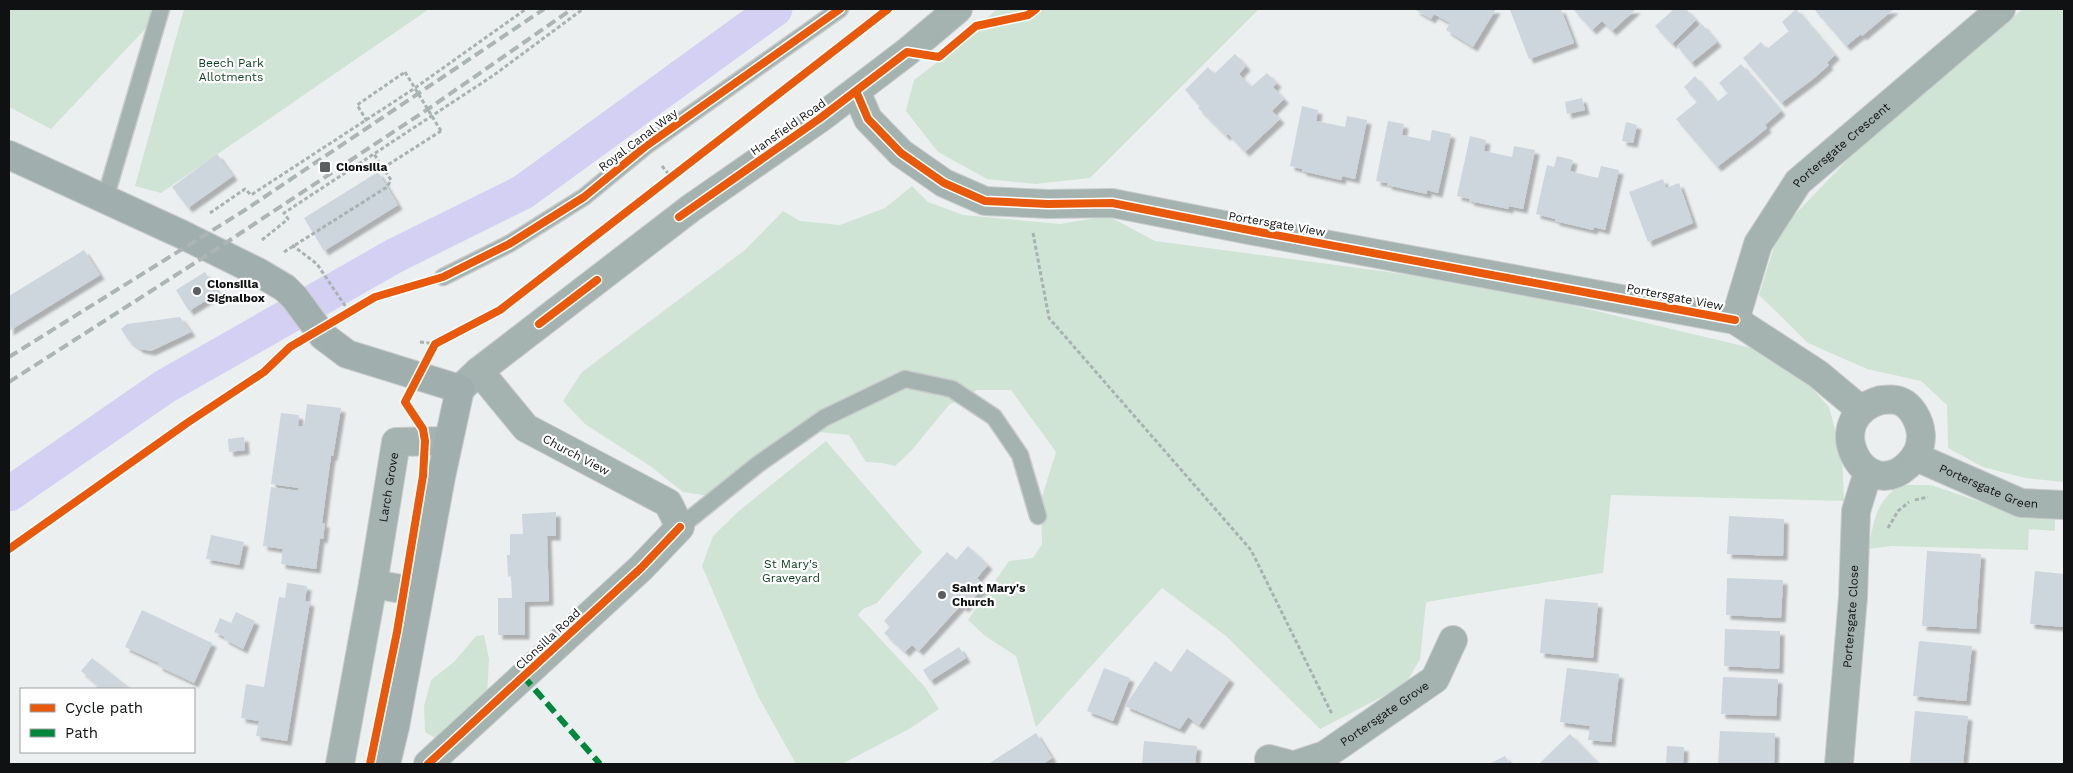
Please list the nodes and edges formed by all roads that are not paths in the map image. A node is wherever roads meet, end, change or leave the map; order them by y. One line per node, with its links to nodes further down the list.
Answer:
1 (161, 9): 7 (lane)
2 (840, 9): 8 (lane, Royal Canal Way)
3 (958, 9): 5 (street, Hansfield Road)
4 (2001, 9): 9 (street, Portersgate Crescent)
5 (856, 91): 9 (street, Portersgate View); 10 (street, Hansfield Road)
6 (9, 155): 7 (main road)
7 (104, 200): 10 (main road)
8 (443, 277)
9 (1735, 320): 11 (street, Portersgate View)
10 (469, 380): 12 (main road); 17 (street, Church View)
11 (1861, 410): 13 (street); 14 (street)
12 (448, 441): 18 (street, Larch Grove); 19 (main road)
13 (1916, 457): 14 (street); 15 (street, Portersgate Green)
14 (1868, 472): 26 (street, Portersgate Close)
15 (2064, 505)
16 (1038, 516): 17 (lane)
17 (680, 527): 24 (street, Clonsilla Road)
18 (373, 584): 19 (street); 22 (street, Larch Grove)
19 (419, 592): 23 (main road)
20 (1453, 640): 21 (street, Portersgate Grove)
21 (1334, 753): 25 (street, Portersgate Grove)
22 (340, 764)
23 (386, 764)
24 (428, 764)
25 (1298, 764)
26 (1839, 764)

